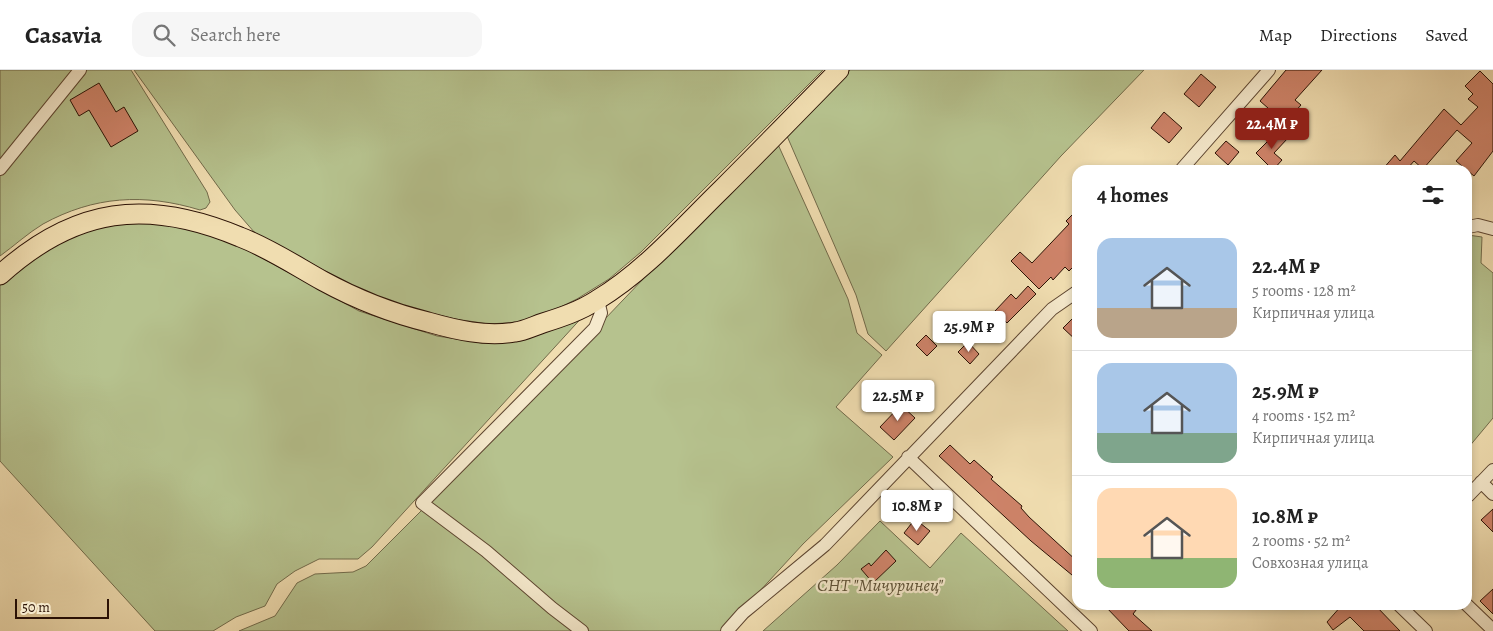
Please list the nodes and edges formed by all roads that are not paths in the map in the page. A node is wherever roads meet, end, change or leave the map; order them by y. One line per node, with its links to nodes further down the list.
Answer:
1 (80, 70): 5 (street)
2 (839, 70): 10 (main road)
3 (1269, 70): 4 (street)
4 (1185, 165)
5 (0, 169)
6 (1472, 225): 7 (street)
7 (1493, 229)
8 (0, 275): 10 (main road)
9 (1072, 295): 11 (street)
10 (598, 300): 19 (street)
11 (908, 457): 20 (street); 21 (street)
12 (1493, 470): 13 (street)
13 (1481, 482): 14 (street); 15 (street)
14 (1472, 492)
15 (1493, 494)
16 (1472, 609): 18 (street)
17 (1404, 610): 22 (street)
18 (1493, 630)
19 (582, 631)
20 (727, 631)
21 (1091, 631)
22 (1426, 631)

